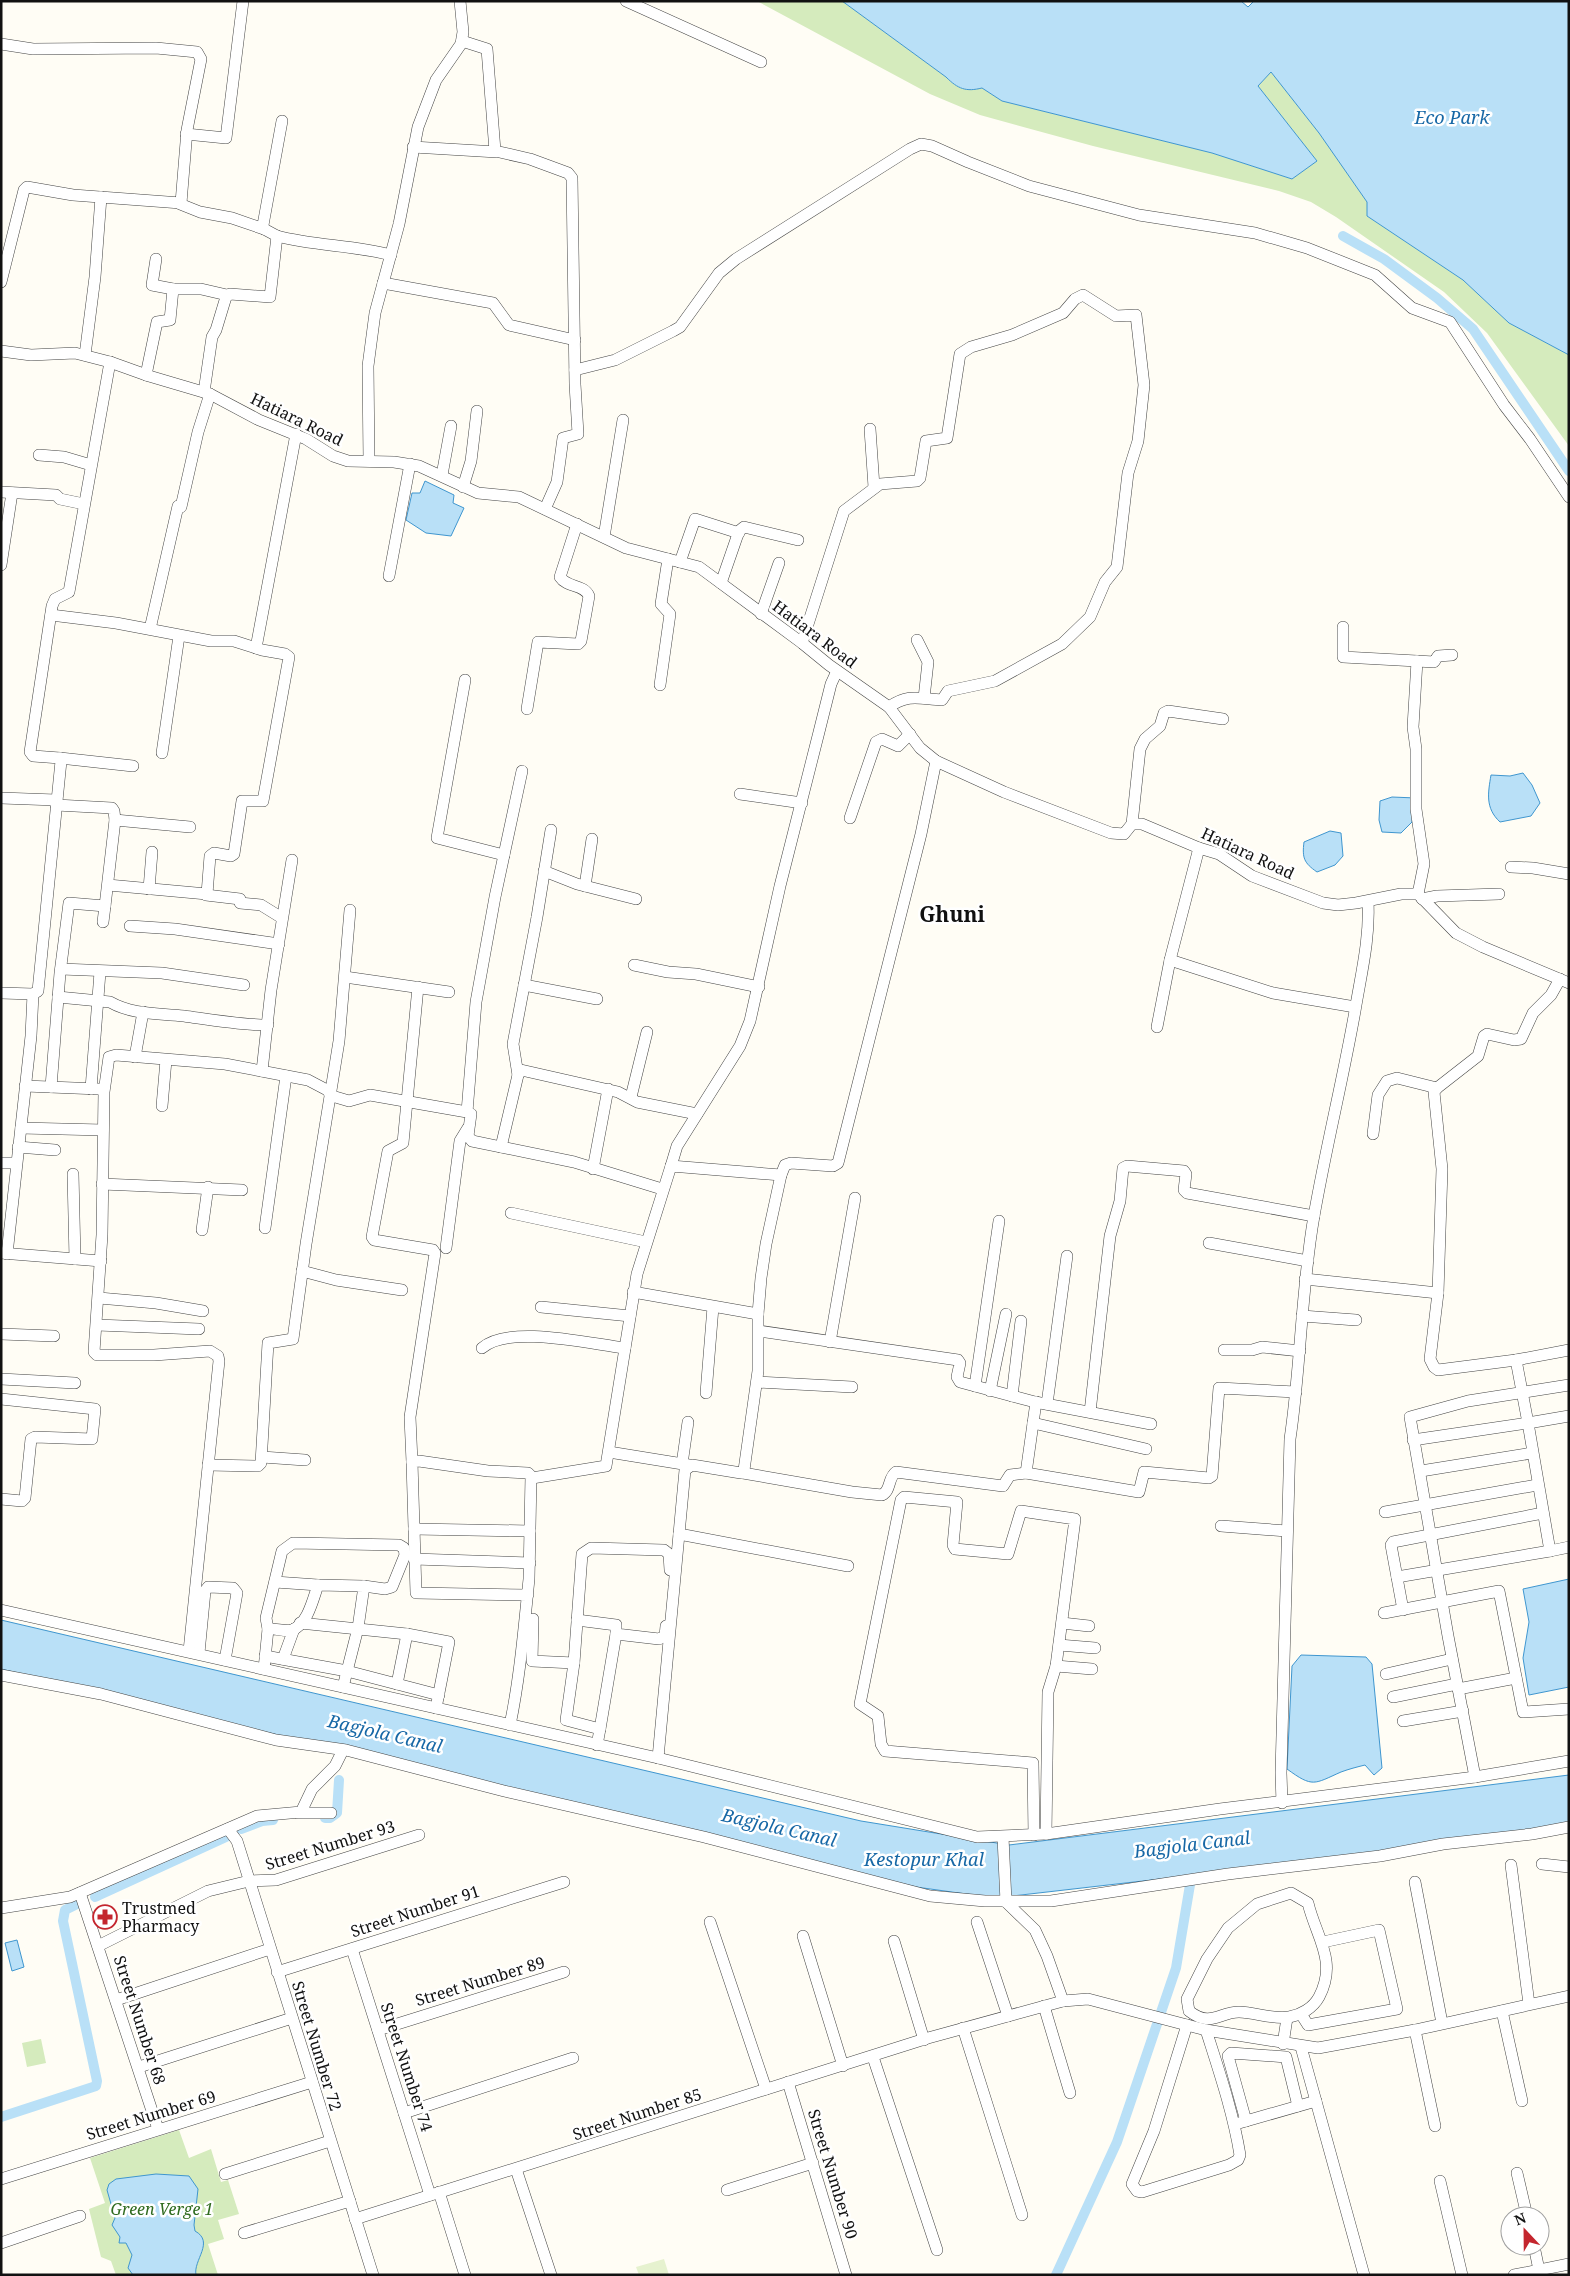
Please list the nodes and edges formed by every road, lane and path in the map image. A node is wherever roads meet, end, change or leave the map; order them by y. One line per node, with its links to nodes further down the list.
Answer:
1 (243, 1): 8 (street)
2 (460, 1): 4 (street)
3 (626, 1): 6 (street)
4 (462, 41): 9 (street); 10 (street)
5 (1, 44): 8 (street)
6 (761, 62)
7 (282, 121): 13 (street)
8 (186, 134): 12 (street)
9 (413, 147): 10 (street); 15 (street)
10 (497, 152): 21 (street)
11 (101, 197): 12 (street); 17 (street); 23 (street)
12 (180, 204): 13 (street)
13 (264, 229): 14 (street)
14 (277, 236): 15 (street); 20 (street)
15 (391, 255): 18 (street)
16 (156, 259): 19 (street)
17 (1, 282)
18 (383, 283): 21 (street); 34 (street)
19 (173, 289): 20 (street); 26 (street)
20 (227, 295): 27 (street)
21 (575, 340): 25 (street)
22 (1, 351): 23 (street, Hatiara Road)
23 (85, 355): 24 (street, Hatiara Road)
24 (110, 362): 26 (street, Hatiara Road); 35 (street)
25 (575, 370): 41 (street); 43 (street)
26 (146, 375): 27 (street, Hatiara Road)
27 (207, 393): 32 (street, Hatiara Road); 57 (street)
28 (477, 411): 38 (street)
29 (623, 420): 46 (street)
30 (451, 426): 37 (street)
31 (870, 429): 39 (street)
32 (296, 434): 34 (street, Hatiara Road); 61 (street)
33 (39, 455): 35 (street)
34 (370, 461): 36 (street, Hatiara Road)
35 (92, 464): 42 (street)
36 (410, 464): 37 (street, Hatiara Road); 52 (street)
37 (442, 475): 38 (street, Hatiara Road)
38 (463, 487): 43 (street, Hatiara Road)
39 (874, 487): 60 (street); 67 (street)
40 (7, 492): 42 (street); 51 (street)
41 (1569, 497)
42 (84, 504): 55 (street)
43 (545, 509): 44 (street, Hatiara Road)
44 (577, 524): 46 (street, Hatiara Road); 69 (street)
45 (739, 533): 47 (street); 49 (street); 53 (street)
46 (604, 537): 48 (street, Hatiara Road)
47 (798, 540)
48 (668, 559): 49 (street, Hatiara Road); 66 (street)
49 (680, 562): 53 (street, Hatiara Road)
50 (779, 563): 54 (street)
51 (1, 565)
52 (389, 576)
53 (721, 583): 54 (street, Hatiara Road)
54 (761, 614): 60 (street, Hatiara Road)
55 (51, 615): 57 (street); 73 (street)
56 (1342, 627): 63 (street)
57 (150, 629): 58 (street)
58 (179, 636): 61 (street); 72 (street)
59 (917, 640): 67 (street)
60 (802, 643): 64 (street, Hatiara Road)
61 (256, 648): 98 (street)
62 (1452, 655): 63 (street)
63 (1417, 661): 99 (street)
64 (837, 671): 68 (street, Hatiara Road); 80 (street)
65 (464, 680): 89 (street)
66 (660, 685)
67 (924, 698): 68 (street)
68 (889, 708): 71 (street, Hatiara Road)
69 (527, 709)
70 (1223, 719): 83 (street)
71 (910, 734): 74 (street, Hatiara Road); 81 (street)
72 (162, 754)
73 (60, 758): 75 (street); 79 (street)
74 (936, 761): 83 (street, Hatiara Road); 158 (street)
75 (132, 766)
76 (522, 771): 89 (street)
77 (740, 794): 80 (street)
78 (1, 798): 79 (street)
79 (56, 803): 82 (street); 120 (street)
80 (802, 803): 117 (street)
81 (850, 818)
82 (115, 820): 84 (street); 94 (street)
83 (1132, 824): 87 (street, Hatiara Road)
84 (190, 827)
85 (551, 830): 92 (street)
86 (592, 839): 95 (street)
87 (1199, 848): 101 (street, Hatiara Road); 108 (street)
88 (152, 852): 96 (street)
89 (504, 855): 144 (street)
90 (292, 860): 104 (street)
91 (1511, 867): 93 (street)
92 (544, 871): 95 (street); 115 (street)
93 (1569, 874)
94 (108, 885): 96 (street); 102 (street)
95 (585, 886): 100 (street)
96 (149, 890): 98 (street)
97 (1499, 894): 99 (street, Hatiara Road)
98 (206, 895): 104 (street)
99 (1420, 896): 101 (street, Hatiara Road); 113 (street)
100 (636, 899)
101 (1368, 902): 124 (street)
102 (105, 906): 105 (street); 110 (street)
103 (350, 910): 112 (street)
104 (282, 918): 107 (street)
105 (103, 922)
106 (130, 926): 107 (street)
107 (279, 944): 126 (street)
108 (1170, 960): 124 (street); 127 (street)
109 (634, 965): 117 (street)
110 (61, 969): 111 (street); 121 (street)
111 (100, 972): 114 (street); 123 (street)
112 (345, 977): 116 (street); 140 (street)
113 (1564, 981): 136 (street)
114 (244, 985)
115 (524, 985): 122 (street); 132 (street)
116 (418, 987): 118 (street); 142 (street)
117 (759, 987): 145 (street)
118 (448, 992)
119 (1, 993): 120 (street)
120 (33, 994): 134 (street)
121 (58, 997): 123 (street); 135 (street)
122 (597, 999)
123 (97, 1001): 125 (street); 137 (street)
124 (1356, 1007): 165 (street)
125 (143, 1012): 126 (street); 129 (street)
126 (268, 1025): 131 (street)
127 (1157, 1027)
128 (647, 1032): 141 (street)
129 (135, 1057): 130 (street); 138 (street)
130 (166, 1060): 131 (street); 143 (street)
131 (262, 1071): 133 (street)
132 (518, 1074): 139 (street); 151 (street)
133 (286, 1076): 140 (street); 167 (street)
134 (26, 1086): 135 (street); 146 (street)
135 (51, 1087): 137 (street)
136 (1436, 1088): 149 (street); 181 (street)
137 (91, 1089): 138 (street)
138 (104, 1089): 148 (street)
139 (608, 1090): 141 (street); 156 (street)
140 (330, 1094): 142 (street); 177 (street)
141 (631, 1097): 145 (street)
142 (406, 1102): 144 (street); 229 (street)
143 (162, 1106)
144 (467, 1112): 147 (street)
145 (696, 1114): 155 (street)
146 (20, 1128): 148 (street); 150 (street)
147 (468, 1128): 151 (street); 171 (street)
148 (103, 1130): 159 (street)
149 (1373, 1134)
150 (18, 1147): 152 (street); 153 (street)
151 (501, 1147): 156 (street)
152 (55, 1150)
153 (16, 1162): 154 (street); 172 (street)
154 (1, 1163)
155 (671, 1166): 158 (street); 161 (street)
156 (593, 1169): 161 (street)
157 (73, 1174): 174 (street)
158 (781, 1175): 186 (street)
159 (102, 1184): 160 (street); 175 (street)
160 (208, 1187): 162 (street); 168 (street)
161 (662, 1189): 169 (street)
162 (242, 1190)
163 (855, 1198): 197 (street)
164 (511, 1213): 169 (street)
165 (1314, 1216): 176 (street); 217 (street)
166 (999, 1221): 208 (street)
167 (265, 1228)
168 (202, 1230)
169 (646, 1242): 180 (street)
170 (1209, 1243): 176 (street)
171 (446, 1248)
172 (4, 1253): 174 (street)
173 (1067, 1256): 216 (street)
174 (75, 1259): 175 (street)
175 (100, 1261): 182 (street)
176 (1308, 1261): 178 (street)
177 (302, 1271): 179 (street); 227 (street)
178 (1305, 1279): 181 (street); 189 (street)
179 (402, 1290)
180 (633, 1292): 184 (street); 188 (street)
181 (1438, 1293): 203 (street)
182 (99, 1298): 185 (street); 192 (street)
183 (541, 1307): 188 (street)
184 (714, 1307): 186 (street); 213 (street)
185 (203, 1311)
186 (758, 1314): 194 (street)
187 (1006, 1314): 210 (street)
188 (630, 1316): 199 (street)
189 (1302, 1316): 190 (street); 202 (street)
190 (1356, 1320)
191 (1021, 1321): 214 (street)
192 (97, 1325): 193 (street); 230 (street)
193 (199, 1329)
194 (759, 1331): 197 (street); 205 (street)
195 (1, 1334): 196 (street)
196 (54, 1336)
197 (830, 1342): 208 (street)
198 (482, 1348): 199 (street)
199 (625, 1348): 225 (street)
200 (1224, 1350): 202 (street)
201 (1569, 1350): 203 (street)
202 (1300, 1351): 211 (street)
203 (1516, 1360): 212 (street)
204 (1, 1379): 206 (street)
205 (757, 1382): 209 (street); 233 (street)
206 (75, 1383)
207 (1569, 1385): 212 (street)
208 (975, 1386): 210 (street)
209 (852, 1387)
210 (990, 1390): 214 (street)
211 (1296, 1392): 234 (street); 244 (street)
212 (1524, 1392): 221 (street); 223 (street)
213 (706, 1393)
214 (1012, 1396): 216 (street)
215 (1, 1399): 237 (street)
216 (1042, 1403): 217 (street); 220 (street)
217 (1090, 1412): 222 (street)
218 (1569, 1416): 221 (street)
219 (688, 1422): 231 (street)
220 (1033, 1423): 224 (street); 234 (street)
221 (1528, 1423): 223 (street); 226 (street)
222 (1151, 1424)
223 (1413, 1440): 232 (street)
224 (1146, 1449)
225 (609, 1452): 231 (street); 235 (street)
226 (1532, 1453): 232 (street); 236 (street)
227 (262, 1457): 228 (street); 230 (street)
228 (305, 1460)
229 (412, 1462): 235 (street); 242 (street)
230 (208, 1465): 273 (street)
231 (685, 1465): 233 (street); 245 (street)
232 (1420, 1471): 238 (street)
233 (742, 1473): 234 (street)
234 (1026, 1473)
235 (532, 1478): 243 (street)
236 (1538, 1485): 238 (street); 240 (street)
237 (1, 1499)
238 (1425, 1504): 239 (street); 246 (street)
239 (1385, 1512)
240 (1543, 1513): 246 (street); 248 (street)
241 (1220, 1526): 244 (street)
242 (414, 1529): 243 (street); 249 (street)
243 (530, 1531): 250 (street)
244 (1287, 1532): 306 (street)
245 (679, 1534): 251 (street); 301 (street)
246 (1432, 1535): 252 (street); 253 (street)
247 (1569, 1547): 248 (street)
248 (1550, 1551): 252 (street)
249 (414, 1560): 250 (street); 257 (street)
250 (530, 1563): 257 (street)
251 (848, 1566)
252 (1436, 1569): 253 (street); 258 (street)
253 (1397, 1577): 260 (street)
254 (275, 1582): 255 (street); 256 (street); 268 (street)
255 (318, 1585): 256 (street); 265 (street)
256 (364, 1586): 267 (street)
257 (528, 1595): 296 (street)
258 (1442, 1601): 260 (street); 276 (street); 285 (street)
259 (1, 1610): 273 (street)
260 (1403, 1610): 261 (street)
261 (1384, 1613)
262 (533, 1619): 278 (street)
263 (577, 1620): 270 (street); 270 (street); 278 (street)
264 (1062, 1623): 266 (street); 271 (street); 303 (street)
265 (297, 1626): 267 (street); 268 (street); 275 (street)
266 (1089, 1626)
267 (358, 1628): 269 (street); 282 (street)
268 (268, 1629): 274 (street)
269 (407, 1634): 286 (street); 289 (street)
270 (616, 1634): 297 (street)
271 (1059, 1645): 272 (street); 279 (street)
272 (1095, 1648)
273 (194, 1652): 277 (street); 277 (street)
274 (265, 1656): 275 (street); 280 (street)
275 (283, 1659): 282 (street)
276 (1452, 1659): 283 (street); 288 (street)
277 (225, 1660): 280 (street)
278 (574, 1663): 294 (street)
279 (1056, 1666): 281 (street); 304 (street)
280 (264, 1669): 287 (street)
281 (1092, 1669)
282 (347, 1671): 286 (street); 287 (street)
283 (1386, 1674)
284 (1, 1675): 300 (street)
285 (1516, 1678): 288 (street); 292 (street)
286 (397, 1684): 289 (street)
287 (343, 1687): 291 (street)
288 (1457, 1687): 290 (street); 293 (street)
289 (440, 1695): 291 (street)
290 (1393, 1697)
291 (436, 1708): 296 (street)
292 (1569, 1709)
293 (1463, 1711): 295 (street); 305 (street)
294 (566, 1720): 297 (street); 298 (street)
295 (1403, 1721)
296 (510, 1725): 298 (street)
297 (600, 1729): 299 (street)
298 (563, 1737): 299 (street)
299 (597, 1745): 301 (street)
300 (343, 1750): 307 (street); 322 (street)
301 (658, 1758): 314 (street)
302 (1569, 1761): 305 (street)
303 (1033, 1763): 304 (street); 313 (street)
304 (1046, 1763): 311 (street)
305 (1475, 1777): 306 (street)
306 (1282, 1803): 311 (street)
307 (298, 1813): 308 (street); 310 (street)
308 (331, 1813)
309 (1569, 1827): 322 (street)
310 (228, 1829): 318 (street, Street Number 72); 321 (street)
311 (1046, 1834): 313 (street)
312 (419, 1835): 318 (street, Street Number 93)
313 (1034, 1835): 314 (street)
314 (1003, 1837): 322 (street)
315 (1542, 1864): 317 (street)
316 (1511, 1865): 337 (street)
317 (1569, 1866)
318 (249, 1881): 329 (street, Street Number 93); 330 (street, Street Number 72)
319 (564, 1882): 331 (street, Street Number 91)
320 (1415, 1882): 345 (street)
321 (80, 1893): 323 (street); 329 (street, Street Number 68)
322 (1006, 1900): 336 (street)
323 (1, 1908)
324 (710, 1922): 360 (street)
325 (977, 1922): 341 (street)
326 (803, 1936): 356 (street)
327 (894, 1941): 351 (street)
328 (1323, 1942): 340 (street); 346 (street); 347 (street)
329 (98, 1946): 335 (street, Street Number 68)
330 (270, 1949): 332 (street, Street Number 72); 335 (street)
331 (352, 1949): 332 (street, Street Number 91); 349 (street, Street Number 74)
332 (277, 1972): 342 (street, Street Number 72)
333 (564, 1972): 349 (street, Street Number 89)
334 (1569, 1996): 337 (street, Street Number 85)
335 (116, 2000): 357 (street, Street Number 68)
336 (1063, 2001): 338 (street, Street Number 85); 344 (street, Street Number 85)
337 (1529, 2004): 339 (street, Street Number 85)
338 (1044, 2006): 341 (street, Street Number 85); 361 (street)
339 (1502, 2011): 345 (street, Street Number 85); 363 (street)
340 (1301, 2014): 343 (street); 346 (street)
341 (1008, 2016): 348 (street, Street Number 85)
342 (292, 2018): 357 (street); 358 (street, Street Number 72)
343 (1287, 2018): 347 (street); 352 (street)
344 (1182, 2023): 347 (street, Street Number 85); 366 (street)
345 (1442, 2023): 350 (street, Street Number 85)
346 (1308, 2025): 353 (street)
347 (1205, 2026): 352 (street, Street Number 85); 366 (street)
348 (963, 2028): 351 (street, Street Number 85); 380 (street)
349 (378, 2030): 365 (street, Street Number 74)
350 (1415, 2030): 353 (street, Street Number 85); 367 (street)
351 (926, 2039): 354 (street, Street Number 85)
352 (1283, 2044): 353 (street, Street Number 85)
353 (1303, 2047): 362 (street)
354 (874, 2056): 356 (street, Street Number 85); 385 (street)
355 (573, 2058): 365 (street)
356 (843, 2066): 359 (street, Street Number 85)
357 (139, 2067): 368 (street, Street Number 68)
358 (312, 2082): 368 (street, Street Number 69); 369 (street, Street Number 72)
359 (788, 2082): 360 (street, Street Number 85); 370 (street, Street Number 90)
360 (766, 2089): 371 (street, Street Number 85)
361 (1070, 2093)
362 (1316, 2101): 364 (street); 393 (street)
363 (1522, 2101)
364 (1298, 2106): 366 (street); 366 (street)
365 (404, 2113): 377 (street, Street Number 74)
366 (1241, 2123)
367 (1435, 2126)
368 (158, 2129): 374 (street, Street Number 69)
369 (330, 2141): 373 (street); 378 (street, Street Number 72)
370 (812, 2163): 376 (street); 392 (street, Street Number 90)
371 (516, 2169): 377 (street, Street Number 85); 391 (street)
372 (1517, 2173): 379 (street)
373 (225, 2174)
374 (1, 2179)
375 (1440, 2181): 394 (street)
376 (727, 2190)
377 (435, 2194): 382 (street, Street Number 85); 390 (street, Street Number 74)
378 (350, 2200): 382 (street, Street Number 72); 383 (street)
379 (1525, 2206)
380 (1022, 2215)
381 (80, 2216): 384 (street)
382 (355, 2219): 389 (street, Street Number 72)
383 (244, 2233)
384 (1, 2243)
385 (937, 2250)
386 (1536, 2256): 388 (street)
387 (1569, 2264): 388 (street)
388 (1539, 2270): 395 (street)
389 (372, 2275)
390 (465, 2275)
391 (551, 2275)
392 (846, 2275)
393 (1364, 2275)
394 (1462, 2275)
395 (1514, 2275)

